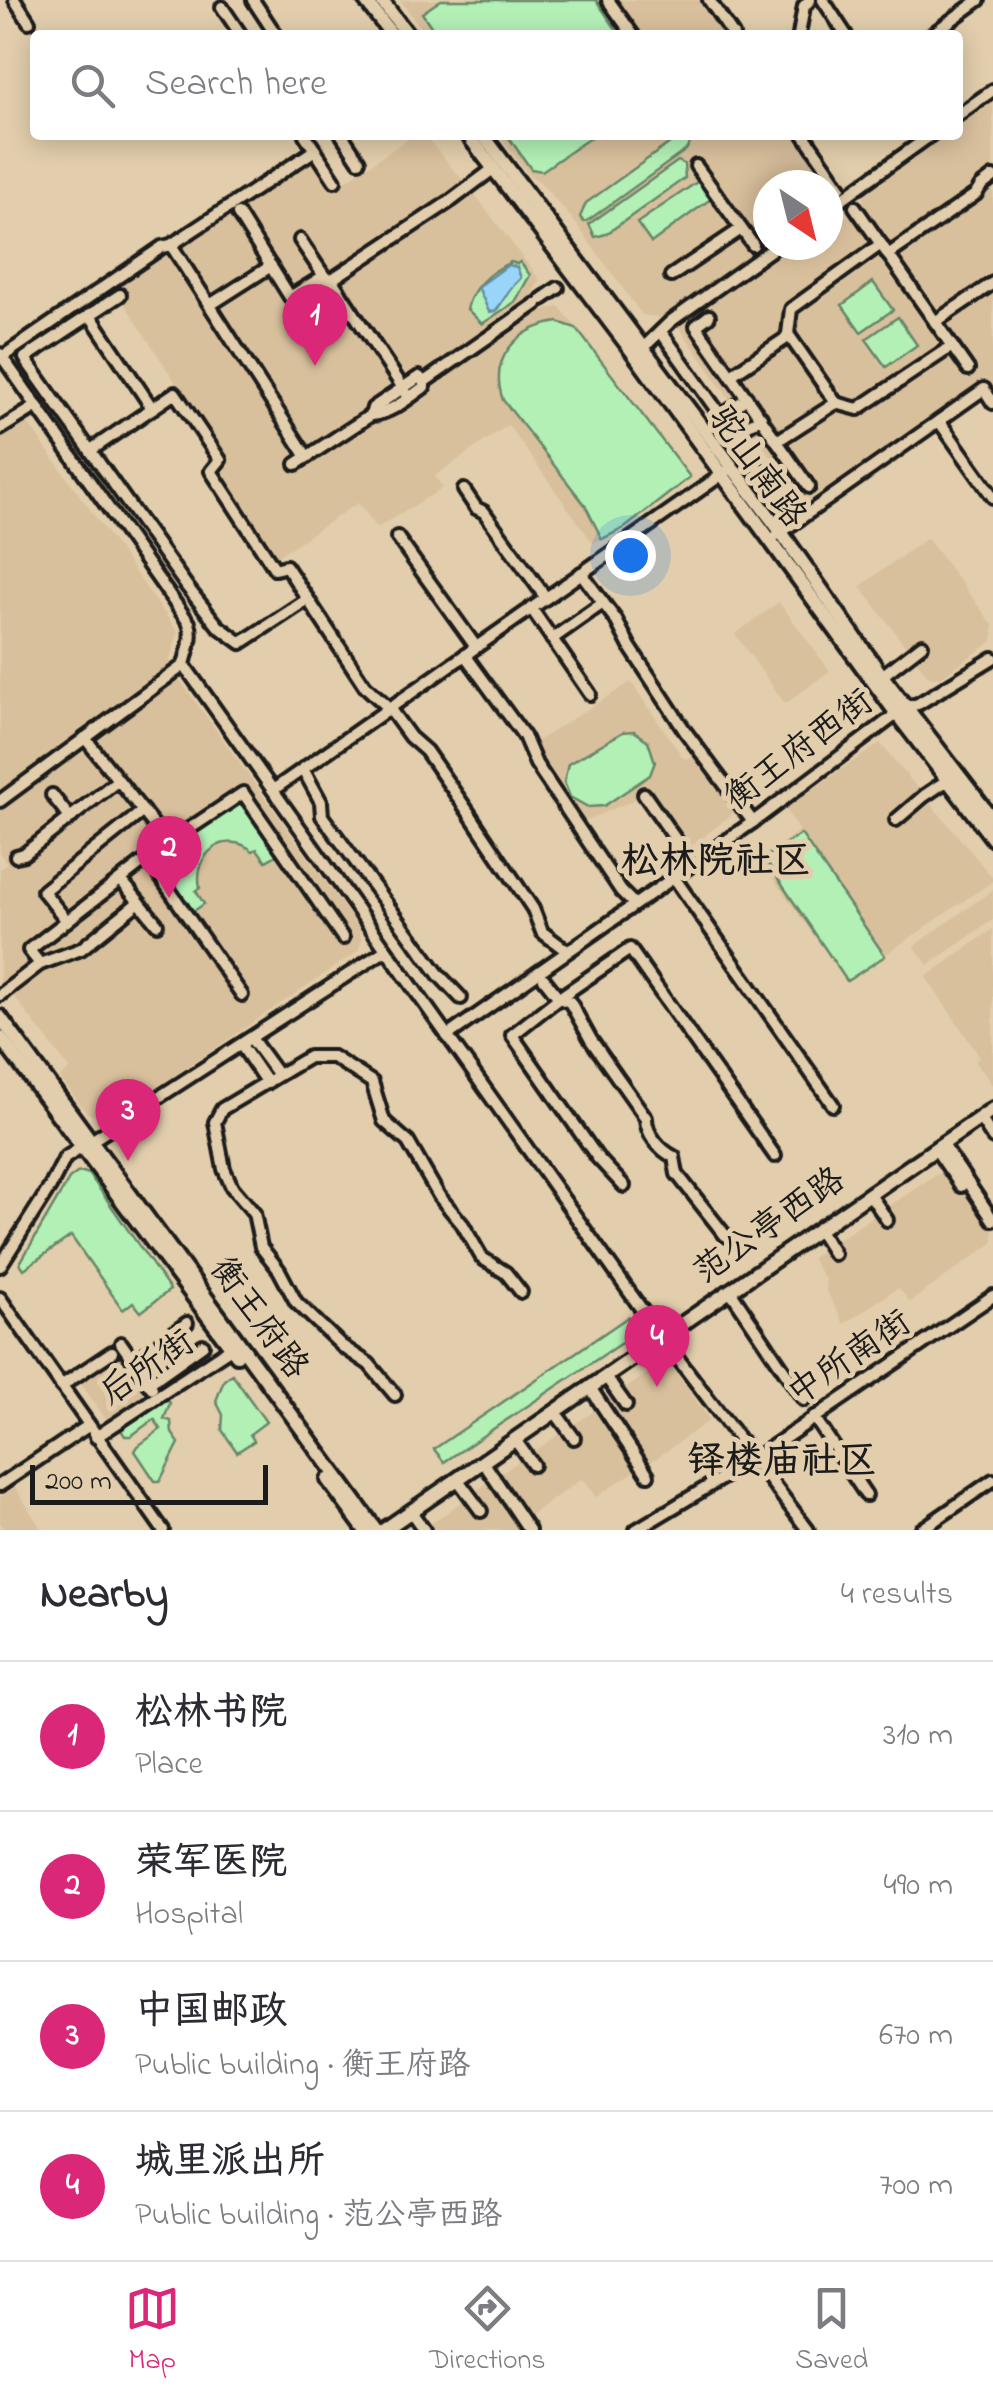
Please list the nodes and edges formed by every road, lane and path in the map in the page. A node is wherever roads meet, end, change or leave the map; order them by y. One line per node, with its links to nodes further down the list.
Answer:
1 (15, 0): 11 (street)
2 (253, 0): 13 (street)
3 (365, 0): 14 (main road)
4 (381, 0): 15 (main road)
5 (608, 0): 16 (street)
6 (709, 0): 17 (street)
7 (810, 0): 18 (street)
8 (823, 0): 19 (street)
9 (979, 0): 20 (street)
10 (222, 7): 12 (street)
11 (29, 22)
12 (237, 30)
13 (273, 30)
14 (388, 30)
15 (404, 30)
16 (629, 30)
17 (730, 30)
18 (800, 30)
19 (843, 30)
20 (938, 30)
21 (993, 90): 22 (street)
22 (963, 111)
23 (308, 140): 29 (street)
24 (345, 140): 30 (street)
25 (472, 140): 32 (main road, 驼山南路)
26 (487, 140): 61 (main road, 驼山南路)
27 (807, 140): 33 (street)
28 (924, 140): 36 (street)
29 (315, 150): 35 (street); 44 (street)
30 (359, 161)
31 (696, 166): 41 (street)
32 (493, 169): 50 (street); 77 (main road, 驼山南路)
33 (828, 170)
34 (993, 177): 46 (street)
35 (335, 181)
36 (854, 190): 37 (street); 39 (street)
37 (843, 198)
38 (843, 207): 39 (street)
39 (855, 208): 43 (street)
40 (238, 214): 48 (street)
41 (741, 228): 45 (street); 49 (street)
42 (300, 240): 50 (street)
43 (881, 244): 46 (street); 58 (street)
44 (171, 245): 54 (street); 62 (street)
45 (752, 245)
46 (888, 255): 57 (street)
47 (757, 260): 61 (street)
48 (271, 266): 50 (street); 54 (street)
49 (671, 276)
50 (328, 278): 65 (street)
51 (993, 282): 57 (street)
52 (558, 288): 65 (street)
53 (120, 295): 55 (street)
54 (210, 306): 65 (street)
55 (90, 315): 70 (street); 76 (street)
56 (709, 316): 64 (street)
57 (935, 322): 60 (street)
58 (788, 334): 64 (street); 67 (street)
59 (664, 336): 73 (street)
60 (952, 346): 63 (street); 67 (street)
61 (642, 349): 77 (main road, 驼山南路)
62 (1, 356): 69 (street)
63 (968, 369)
64 (731, 375): 66 (street)
65 (406, 392)
66 (748, 398): 71 (street); 73 (street)
67 (836, 403): 75 (street)
68 (993, 403): 72 (street)
69 (37, 406): 74 (street); 94 (street)
70 (152, 408): 76 (street); 86 (street)
71 (760, 417): 73 (street); 75 (street)
72 (938, 421): 80 (street); 82 (street)
73 (724, 428): 81 (street)
74 (0, 429)
75 (777, 440): 78 (street)
76 (90, 450): 86 (street)
77 (727, 470): 82 (main road, 驼山南路); 84 (street)
78 (809, 487)
79 (464, 490): 85 (street)
80 (993, 498)
81 (787, 509)
82 (776, 536): 95 (main road, 驼山南路); 98 (main road, 驼山南路)
83 (397, 537): 91 (street)
84 (581, 573): 85 (street); 87 (street)
85 (546, 598): 88 (street)
86 (308, 599): 97 (street)
87 (603, 603): 89 (street); 111 (street)
88 (531, 608): 89 (street); 91 (street)
89 (552, 639): 96 (street)
90 (922, 645): 95 (street)
91 (476, 647): 92 (street)
92 (465, 655): 97 (street); 120 (street)
93 (993, 658): 98 (street, 衡王府西街)
94 (184, 664): 99 (street); 103 (street)
95 (882, 676): 98 (main road, 驼山南路)
96 (590, 694)
97 (390, 708): 100 (street); 125 (street)
98 (901, 710): 101 (main road, 驼山南路); 111 (street, 衡王府西街)
99 (85, 738): 102 (street); 106 (street)
100 (303, 769): 103 (street); 130 (street)
101 (952, 777): 109 (street); 110 (main road, 驼山南路); 112 (main road, 驼山南路)
102 (117, 780): 107 (street); 108 (street)
103 (274, 790): 124 (street)
104 (52, 794): 108 (street)
105 (644, 794): 116 (street)
106 (0, 801)
107 (143, 811): 113 (street); 121 (street)
108 (72, 817): 114 (street)
109 (896, 820)
110 (993, 820)
111 (753, 822): 116 (street, 衡王府西街)
112 (993, 840)
113 (168, 843): 115 (street); 123 (street)
114 (16, 856)
115 (148, 859): 118 (street); 129 (street)
116 (692, 863): 117 (street, 衡王府西街)
117 (673, 876): 120 (street, 衡王府西街); 141 (street)
118 (121, 880): 119 (street); 121 (street)
119 (139, 902): 122 (street); 126 (street)
120 (634, 904): 125 (street, 衡王府西街)
121 (68, 921): 126 (street)
122 (157, 924)
123 (343, 938)
124 (386, 950): 134 (street); 135 (street)
125 (567, 951): 134 (street, 衡王府西街)
126 (40, 964): 128 (street)
127 (544, 979): 131 (street)
128 (0, 996)
129 (242, 996)
130 (461, 998)
131 (559, 998): 147 (street); 148 (street); 154 (street)
132 (0, 1018): 137 (main road)
133 (0, 1036): 137 (main road)
134 (448, 1036): 162 (street)
135 (252, 1038): 136 (street); 139 (street)
136 (241, 1045): 140 (street); 145 (street)
137 (17, 1050): 138 (street); 145 (main road)
138 (0, 1063)
139 (278, 1075): 140 (street); 157 (street)
140 (267, 1082): 170 (street)
141 (832, 1105)
142 (993, 1109): 162 (main road, 范公亭西路)
143 (988, 1121): 144 (street); 146 (main road, 范公亭西路)
144 (993, 1138)
145 (88, 1145): 156 (street); 164 (main road, 衡王府路); 192 (main road, 衡王府路)
146 (943, 1152): 149 (street); 150 (main road, 范公亭西路); 152 (street)
147 (775, 1156)
148 (624, 1186)
149 (961, 1186)
150 (873, 1200): 151 (street); 153 (main road, 范公亭西路)
151 (887, 1220)
152 (993, 1220)
153 (822, 1235): 155 (street); 158 (main road, 范公亭西路)
154 (736, 1240)
155 (834, 1254)
156 (0, 1266)
157 (521, 1292)
158 (733, 1296): 162 (main road, 范公亭西路); 172 (street)
159 (993, 1296): 175 (street, 中所南街)
160 (0, 1298): 168 (street)
161 (187, 1323): 165 (street)
162 (664, 1340): 166 (main road, 范公亭西路); 180 (street); 192 (main road, 范公亭西路)
163 (202, 1345): 167 (street)
164 (231, 1348): 171 (street, 后所街); 191 (main road, 衡王府路)
165 (134, 1362): 167 (street); 168 (street)
166 (609, 1380): 169 (main road, 范公亭西路); 173 (street)
167 (148, 1384): 171 (street)
168 (61, 1386): 176 (street)
169 (593, 1392): 174 (main road, 范公亭西路); 183 (street)
170 (395, 1395)
171 (158, 1397): 177 (street, 后所街)
172 (804, 1400)
173 (626, 1405)
174 (558, 1416): 178 (street); 179 (main road, 范公亭西路)
175 (814, 1417): 180 (street, 中所南街); 187 (street)
176 (88, 1426): 177 (street); 185 (street)
177 (96, 1437): 190 (street)
178 (574, 1438)
179 (518, 1444): 181 (street); 182 (main road, 范公亭西路)
180 (754, 1459): 196 (street, 中所南街); 197 (street)
181 (533, 1465)
182 (486, 1466): 186 (main road, 范公亭西路); 195 (street)
183 (648, 1476)
184 (993, 1480): 198 (street)
185 (0, 1484)
186 (461, 1484): 188 (street); 189 (main road, 范公亭西路)
187 (866, 1495)
188 (481, 1512)
189 (414, 1516): 193 (main road, 范公亭西路); 194 (street)
190 (163, 1530)
191 (366, 1530)
192 (380, 1530)
193 (394, 1530)
194 (424, 1530)
195 (528, 1530)
196 (636, 1530)
197 (808, 1530)
198 (921, 1530)

